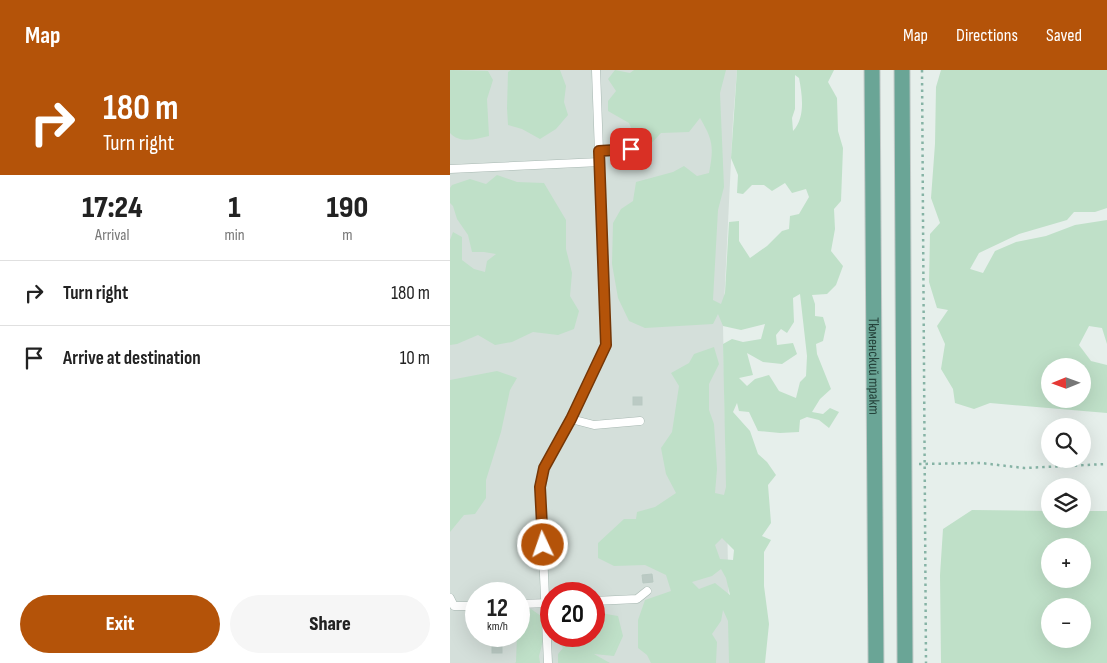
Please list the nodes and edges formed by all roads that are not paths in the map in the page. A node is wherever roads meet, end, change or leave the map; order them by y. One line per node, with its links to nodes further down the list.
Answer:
1 (596, 70): 5 (lane)
2 (872, 70): 17 (main road, Тюменский тракт)
3 (902, 70): 18 (main road, Тюменский тракт)
4 (631, 149): 5 (lane)
5 (599, 151): 6 (lane)
6 (600, 162): 7 (lane); 8 (lane)
7 (450, 169)
8 (571, 419): 9 (lane); 10 (lane)
9 (640, 421)
10 (547, 582)
11 (647, 591): 13 (lane)
12 (450, 598): 14 (lane)
13 (605, 601)
14 (465, 606)
15 (548, 647): 16 (lane)
16 (548, 663)
17 (876, 663)
18 (905, 663)

